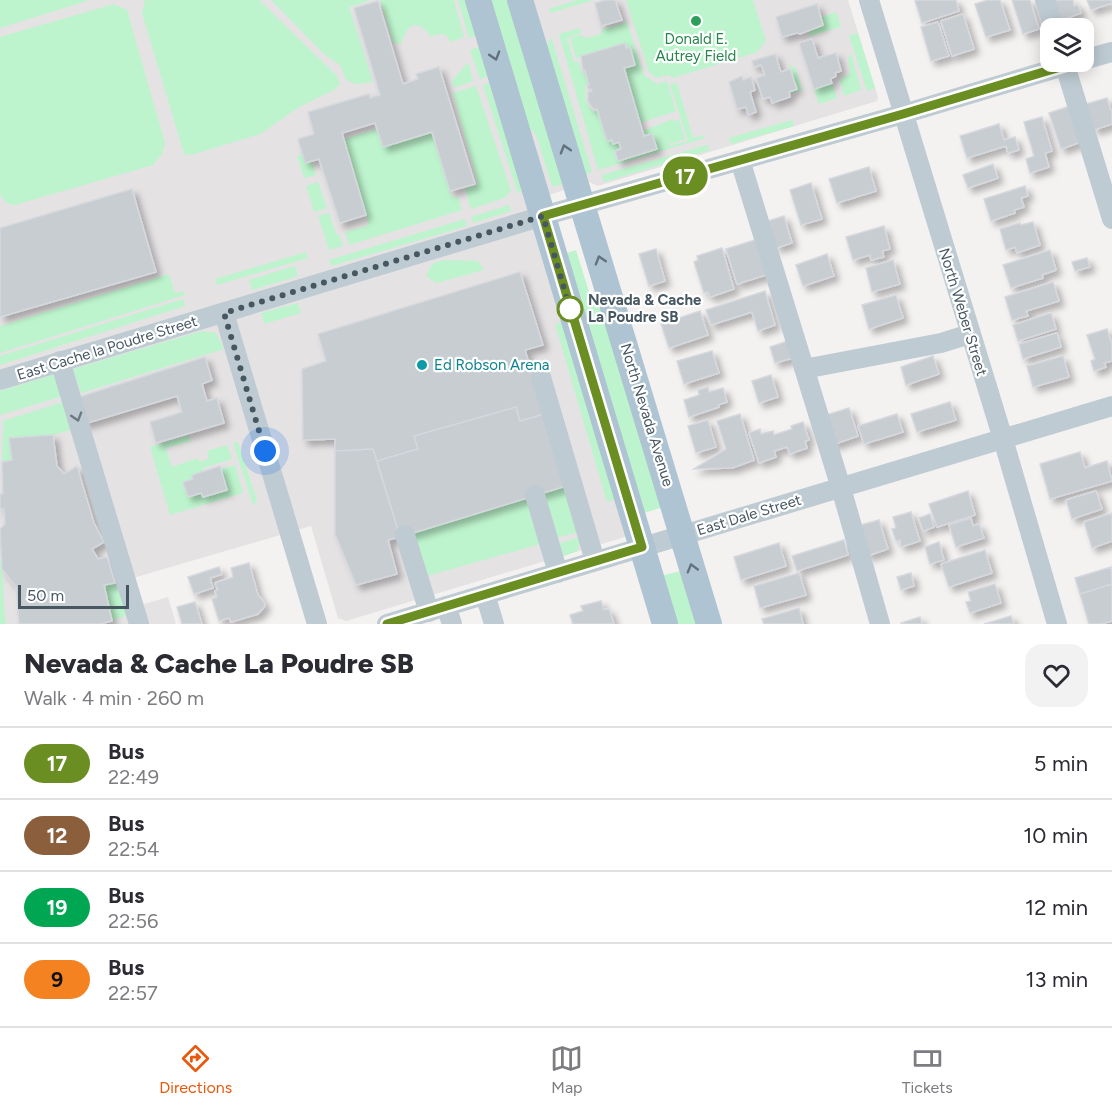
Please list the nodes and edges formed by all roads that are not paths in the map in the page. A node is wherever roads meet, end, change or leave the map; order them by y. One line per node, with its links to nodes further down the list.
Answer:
1 (478, 0): 13 (main road, one-way to 13)
2 (520, 0): 12 (main road, North Nevada Avenue, one-way to 2)
3 (869, 0): 10 (street, North Weber Street)
4 (1045, 0): 5 (street)
5 (1051, 18)
6 (1112, 52): 7 (street, East Cache la Poudre Street)
7 (1094, 56)
8 (1040, 72): 10 (street, East Cache la Poudre Street)
9 (1075, 72): 14 (street)
10 (903, 114): 11 (street, East Cache la Poudre Street); 16 (street, North Weber Street)
11 (740, 160): 12 (street, East Cache la Poudre Street); 18 (street)
12 (584, 204): 13 (street, East Cache la Poudre Street); 26 (main road, North Nevada Avenue, one-way to 12)
13 (543, 216): 15 (street, East Cache la Poudre Street); 27 (main road)
14 (1112, 219)
15 (224, 313): 17 (street, East Cache la Poudre Street); 33 (street)
16 (970, 334): 18 (street); 22 (street, North Weber Street)
17 (60, 361): 20 (street, East Cache la Poudre Street); 32 (street, one-way to 32)
18 (804, 369): 23 (street)
19 (541, 377): 28 (street)
20 (0, 380)
21 (1112, 406): 22 (street, East Dale Street)
22 (1003, 439): 23 (street, East Dale Street); 39 (street, North Weber Street)
23 (841, 488): 26 (street, East Dale Street); 38 (street)
24 (535, 495): 29 (street)
25 (405, 535): 31 (street)
26 (683, 535): 27 (street, East Dale Street); 37 (main road, North Nevada Avenue, one-way to 26)
27 (642, 547): 28 (street, East Dale Street); 36 (main road)
28 (595, 561): 29 (street, East Dale Street)
29 (558, 573): 30 (street, East Dale Street)
30 (485, 594): 31 (street, East Dale Street); 35 (street)
31 (442, 614): 34 (street, East Dale Street)
32 (139, 624)
33 (316, 624)
34 (387, 624)
35 (494, 624)
36 (665, 624)
37 (709, 624)
38 (880, 624)
39 (1057, 624)

